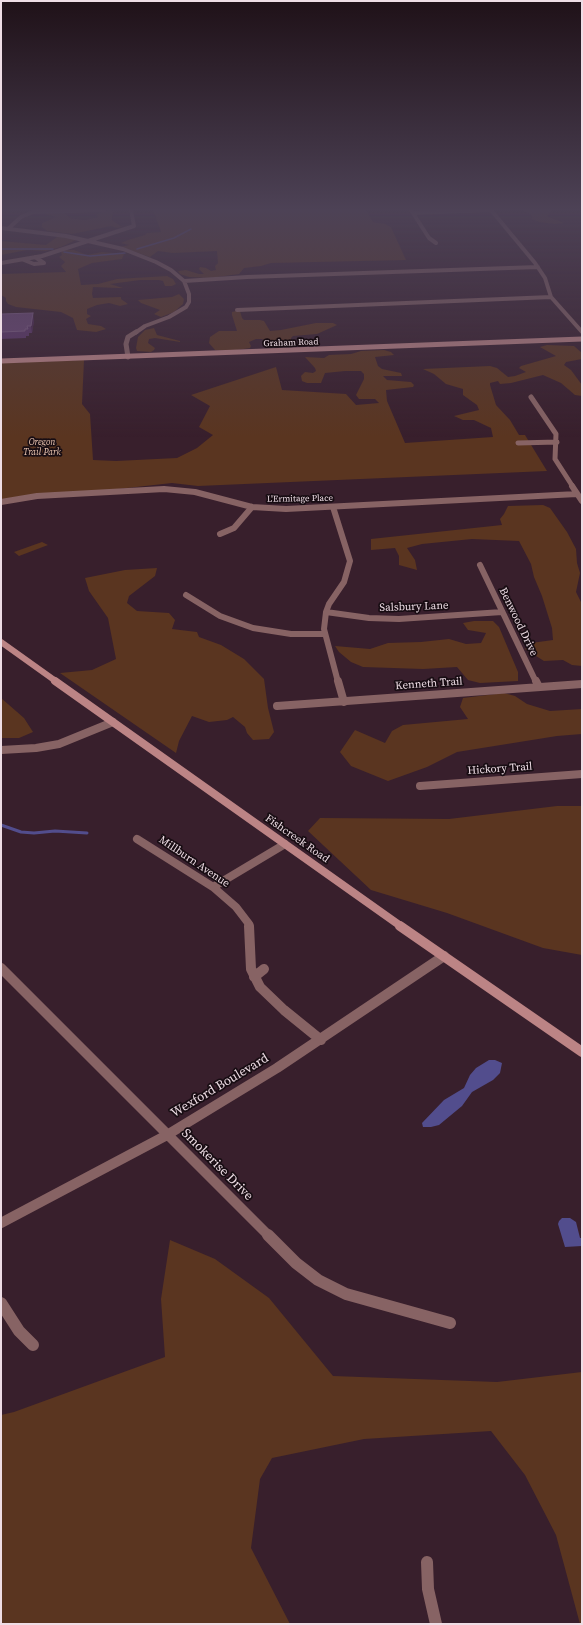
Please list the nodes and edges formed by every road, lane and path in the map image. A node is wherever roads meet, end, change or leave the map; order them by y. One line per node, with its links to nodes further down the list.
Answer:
1 (186, 286): 7 (street)
2 (548, 286): 3 (street)
3 (551, 296): 4 (street); 5 (street)
4 (236, 310)
5 (582, 332)
6 (582, 339): 7 (main road, Graham Road)
7 (128, 357): 8 (main road, Graham Road)
8 (1, 362)
9 (531, 397): 11 (street)
10 (518, 442): 11 (street)
11 (557, 442): 12 (street)
12 (577, 494): 13 (street); 16 (street, L'Ermitage Place)
13 (582, 501)
14 (1, 502): 15 (street, L'Ermitage Place)
15 (252, 507): 16 (street, L'Ermitage Place); 17 (street)
16 (333, 508): 20 (street)
17 (220, 534)
18 (480, 565): 21 (street, Benwood Drive)
19 (186, 596): 22 (street)
20 (326, 612): 21 (street, Salsbury Lane); 22 (street)
21 (502, 612): 25 (street, Benwood Drive)
22 (325, 634): 26 (street)
23 (1, 642): 28 (main road, Fishcreek Road)
24 (582, 684): 25 (street, Kenneth Trail)
25 (539, 687): 26 (street, Kenneth Trail)
26 (344, 702): 27 (street, Kenneth Trail)
27 (277, 706)
28 (113, 722): 29 (street); 33 (main road, Fishcreek Road)
29 (1, 750)
30 (582, 774): 31 (street, Hickory Trail)
31 (420, 786)
32 (137, 839): 34 (street, Millburn Avenue)
33 (285, 844): 34 (street); 35 (main road, Fishcreek Road)
34 (213, 887): 38 (street, Millburn Avenue)
35 (444, 956): 39 (street, Wexford Boulevard); 40 (main road, Fishcreek Road)
36 (1, 968): 41 (street, Smokerise Drive)
37 (264, 969): 38 (street)
38 (254, 977): 39 (street, Millburn Avenue)
39 (322, 1040): 41 (street, Wexford Boulevard)
40 (582, 1052)
41 (167, 1135): 42 (street, Wexford Boulevard); 44 (street, Smokerise Drive)
42 (1, 1223)
43 (1, 1303): 45 (street)
44 (450, 1323)
45 (33, 1345)
46 (427, 1562): 47 (street)
47 (436, 1624)

